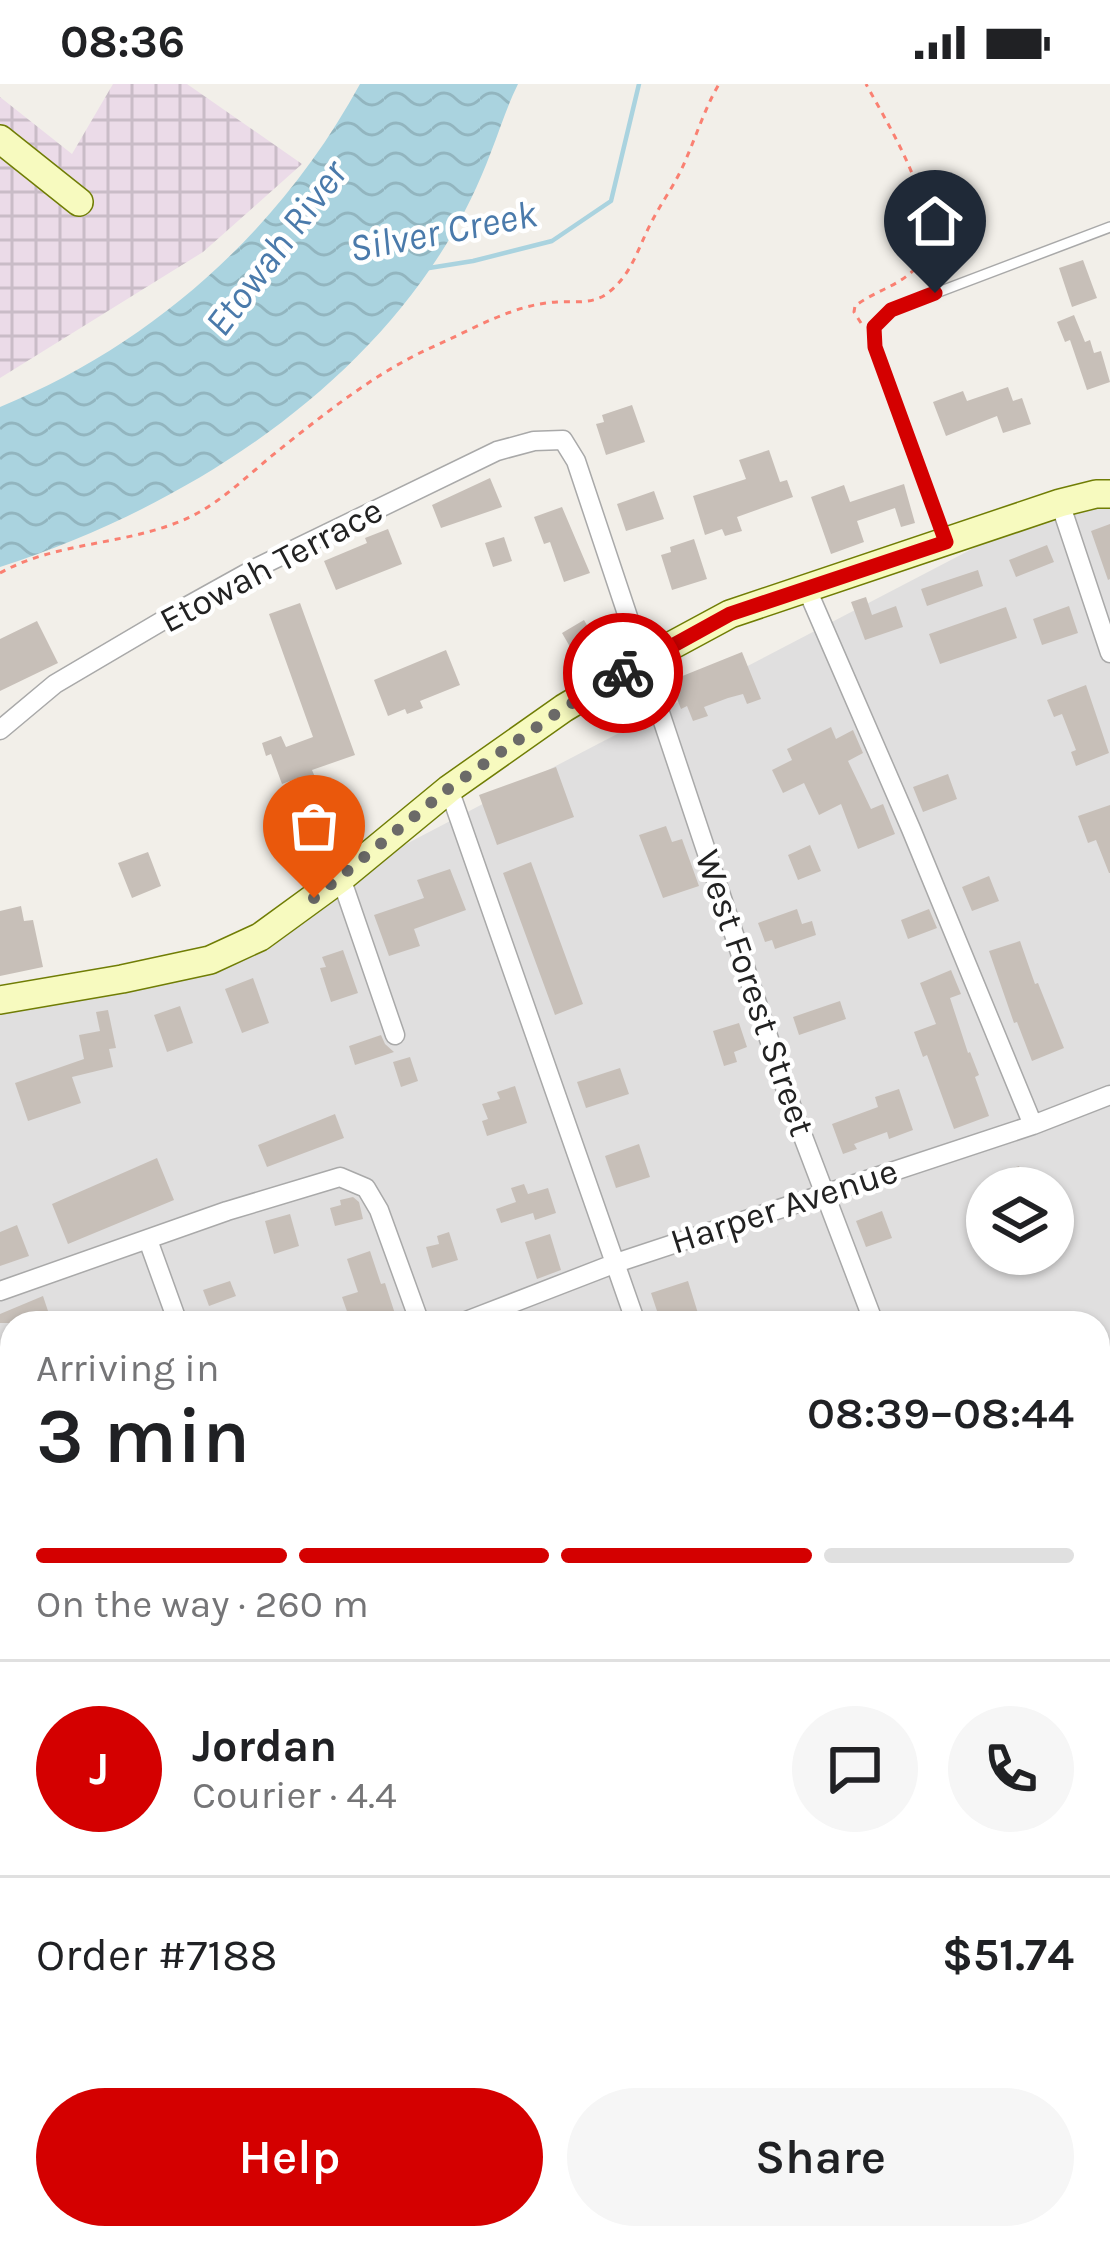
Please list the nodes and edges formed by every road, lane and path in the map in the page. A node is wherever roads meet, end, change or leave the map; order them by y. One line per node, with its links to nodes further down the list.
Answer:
1 (719, 84): 11 (path)
2 (866, 84): 6 (path)
3 (0, 139): 4 (main road)
4 (79, 202)
5 (1110, 226): 6 (lane)
6 (874, 327): 10 (lane)
7 (562, 440): 14 (street, West Forest Street); 15 (street, Etowah Terrace)
8 (1110, 494): 9 (main road)
9 (1060, 503): 10 (main road); 13 (street)
10 (946, 542): 12 (main road)
11 (0, 573)
12 (806, 587): 14 (main road); 21 (street)
13 (1110, 653)
14 (641, 662): 16 (main road); 22 (street, West Forest Street)
15 (0, 730)
16 (448, 789): 17 (main road); 24 (street)
17 (340, 878): 18 (main road); 19 (street)
18 (0, 1000)
19 (395, 1035)
20 (1110, 1095): 21 (street, Harper Avenue)
21 (1033, 1125): 22 (street, Harper Avenue)
22 (826, 1192): 24 (street, Harper Avenue); 30 (street, West Forest Street)
23 (148, 1240): 25 (street); 26 (street); 27 (street)
24 (616, 1263): 28 (street, Harper Avenue); 29 (street)
25 (0, 1291)
26 (174, 1311)
27 (416, 1311)
28 (492, 1311)
29 (632, 1311)
30 (870, 1311)

